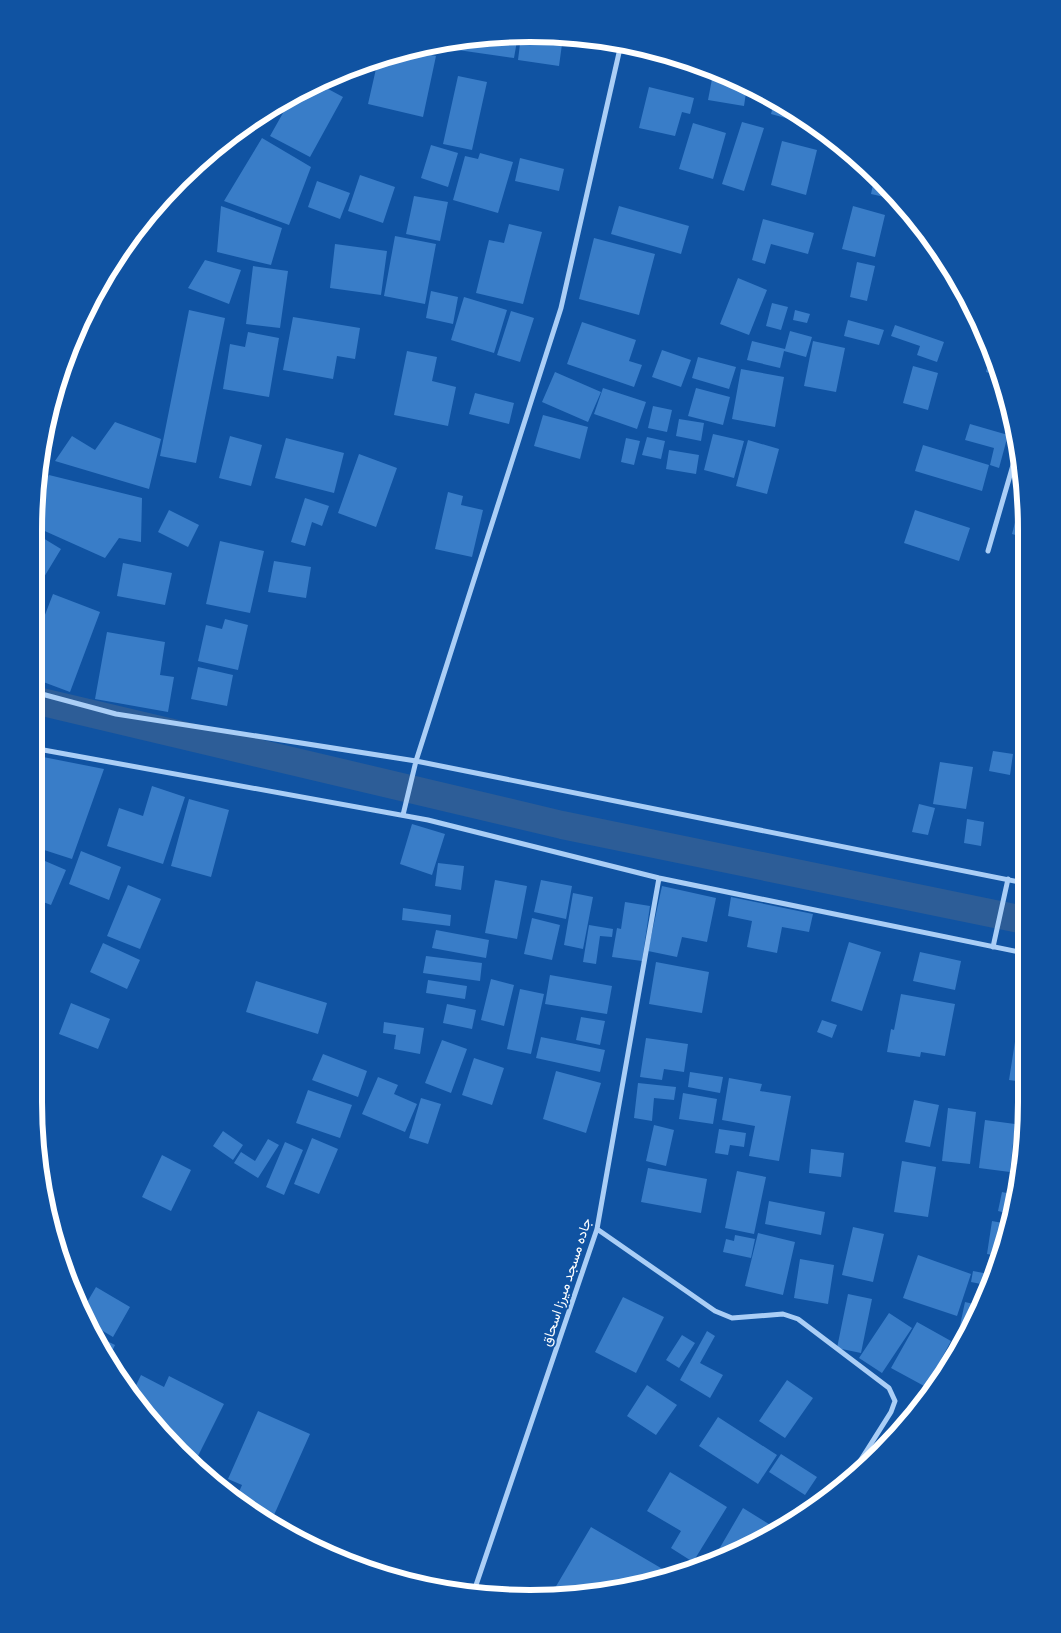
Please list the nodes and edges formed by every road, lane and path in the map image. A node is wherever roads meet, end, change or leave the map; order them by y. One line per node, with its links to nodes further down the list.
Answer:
1 (619, 51): 6 (street)
2 (1013, 464): 3 (street)
3 (988, 551)
4 (42, 694): 6 (street)
5 (42, 750): 7 (street)
6 (416, 761): 7 (street); 9 (street)
7 (403, 815): 8 (street)
8 (658, 878): 11 (street); 13 (street, جاده مسجد ميرزا اسحاق)
9 (1008, 879): 10 (street); 11 (street)
10 (1018, 882)
11 (993, 947): 12 (street)
12 (1018, 952)
13 (597, 1229): 14 (street); 15 (street, جاده مسجد ميرزا اسحاق)
14 (859, 1463)
15 (476, 1587)

